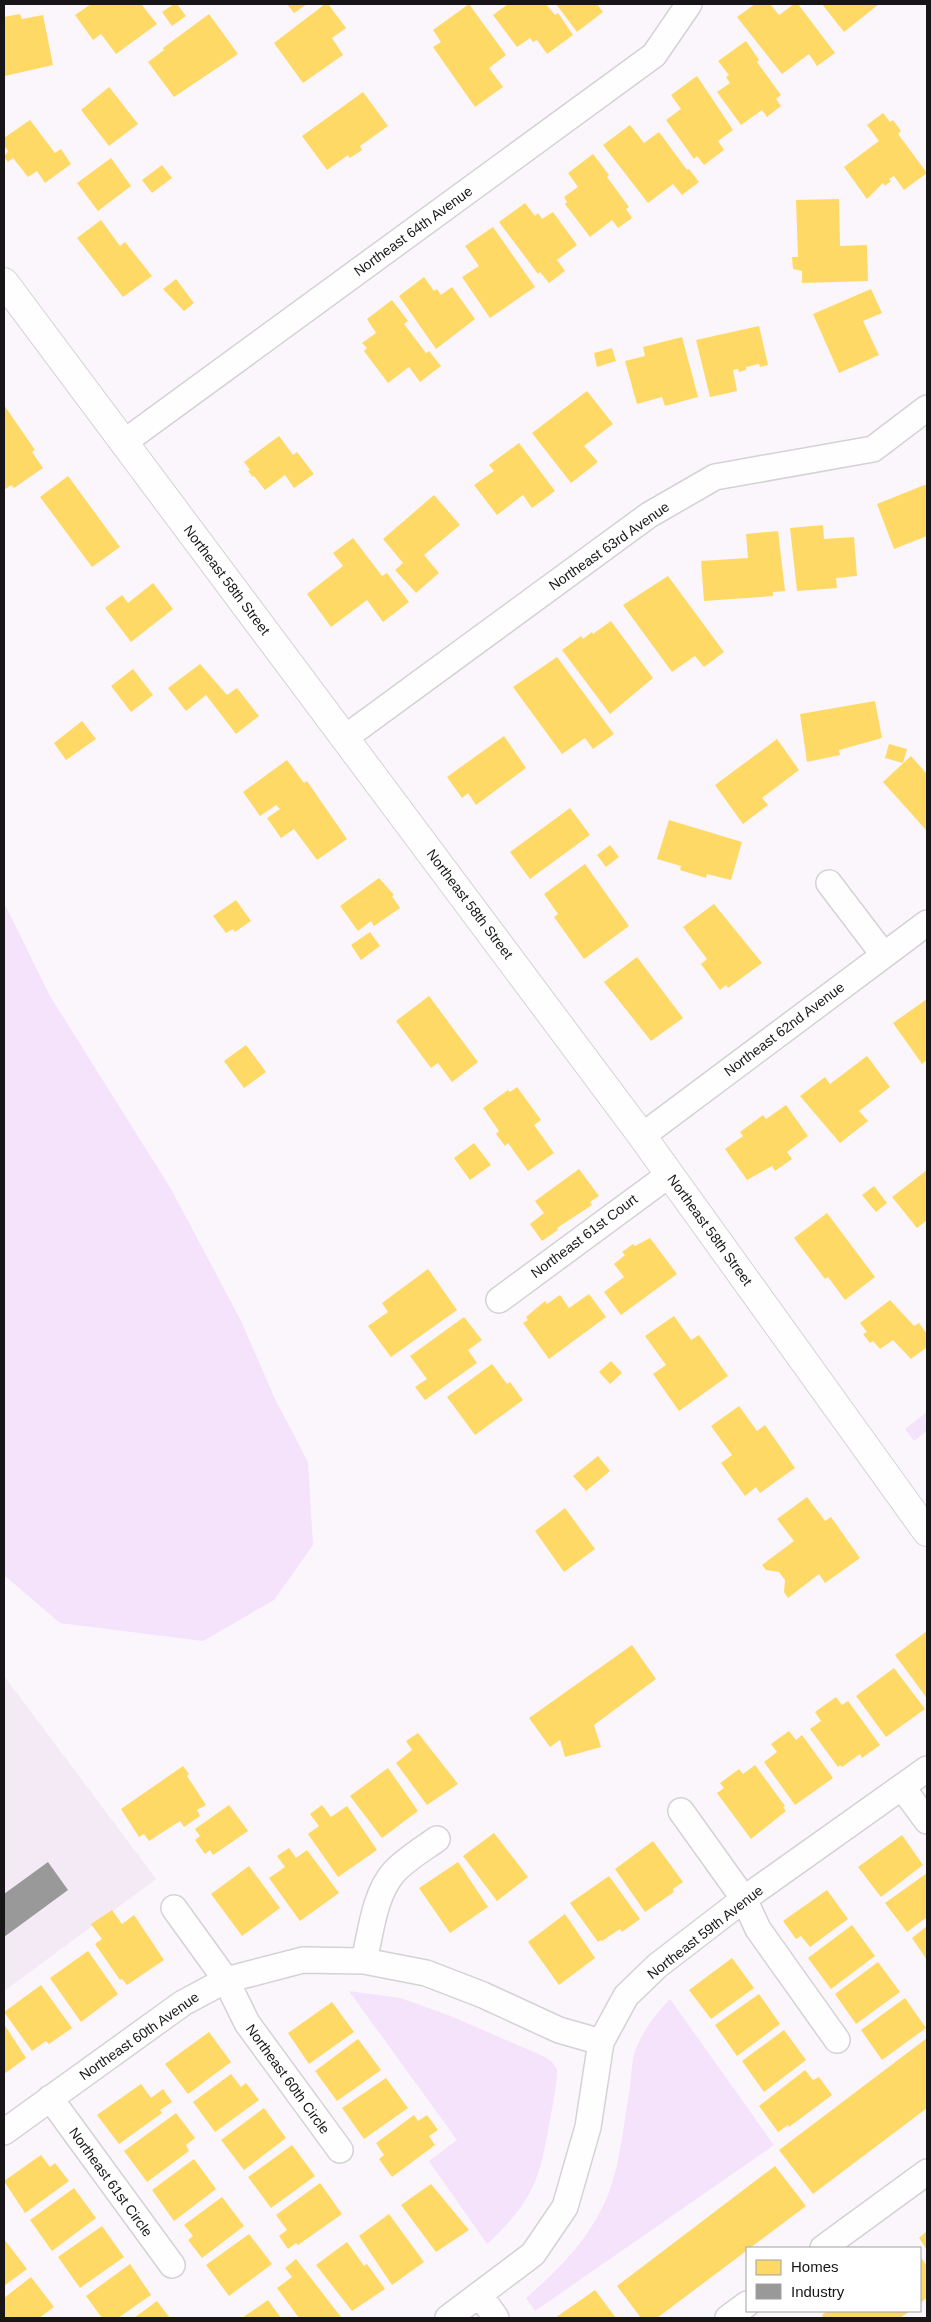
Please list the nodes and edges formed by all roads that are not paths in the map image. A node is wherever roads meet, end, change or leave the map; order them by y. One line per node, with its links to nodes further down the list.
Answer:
1 (688, 4): 4 (street, Northeast 64th Avenue)
2 (4, 282): 4 (street, Northeast 58th Street)
3 (927, 408): 5 (street, Northeast 63rd Avenue)
4 (123, 443): 5 (street, Northeast 58th Street)
5 (346, 737): 9 (street, Northeast 58th Street)
6 (829, 883): 8 (street)
7 (927, 922): 8 (street, Northeast 62nd Avenue)
8 (883, 954): 9 (street, Northeast 62nd Avenue)
9 (642, 1136): 10 (street, Northeast 58th Street)
10 (670, 1174): 11 (street, Northeast 61st Court); 12 (street, Northeast 58th Street)
11 (499, 1300)
12 (927, 1532)
13 (927, 1769): 14 (street, Northeast 59th Avenue)
14 (902, 1787): 16 (street); 18 (street, Northeast 59th Avenue)
15 (680, 1811): 18 (street)
16 (927, 1821)
17 (438, 1839): 20 (street)
18 (744, 1899): 22 (street); 23 (street, Northeast 59th Avenue)
19 (174, 1908): 21 (street, Northeast 60th Circle)
20 (364, 1960): 21 (street, Northeast 60th Avenue); 23 (street, Northeast 60th Avenue)
21 (226, 1980): 24 (street, Northeast 60th Avenue); 26 (street, Northeast 60th Circle)
22 (837, 2040)
23 (601, 2042): 30 (street, Northeast 59th Avenue)
24 (50, 2098): 25 (street, Northeast 60th Avenue); 29 (street, Northeast 61st Circle)
25 (4, 2132)
26 (340, 2150)
27 (927, 2172): 28 (street)
28 (824, 2247)
29 (172, 2266)
30 (480, 2295): 32 (street, Northeast 59th Avenue); 33 (street)
31 (746, 2305): 34 (street)
32 (448, 2318)
33 (496, 2318)
34 (728, 2318)

